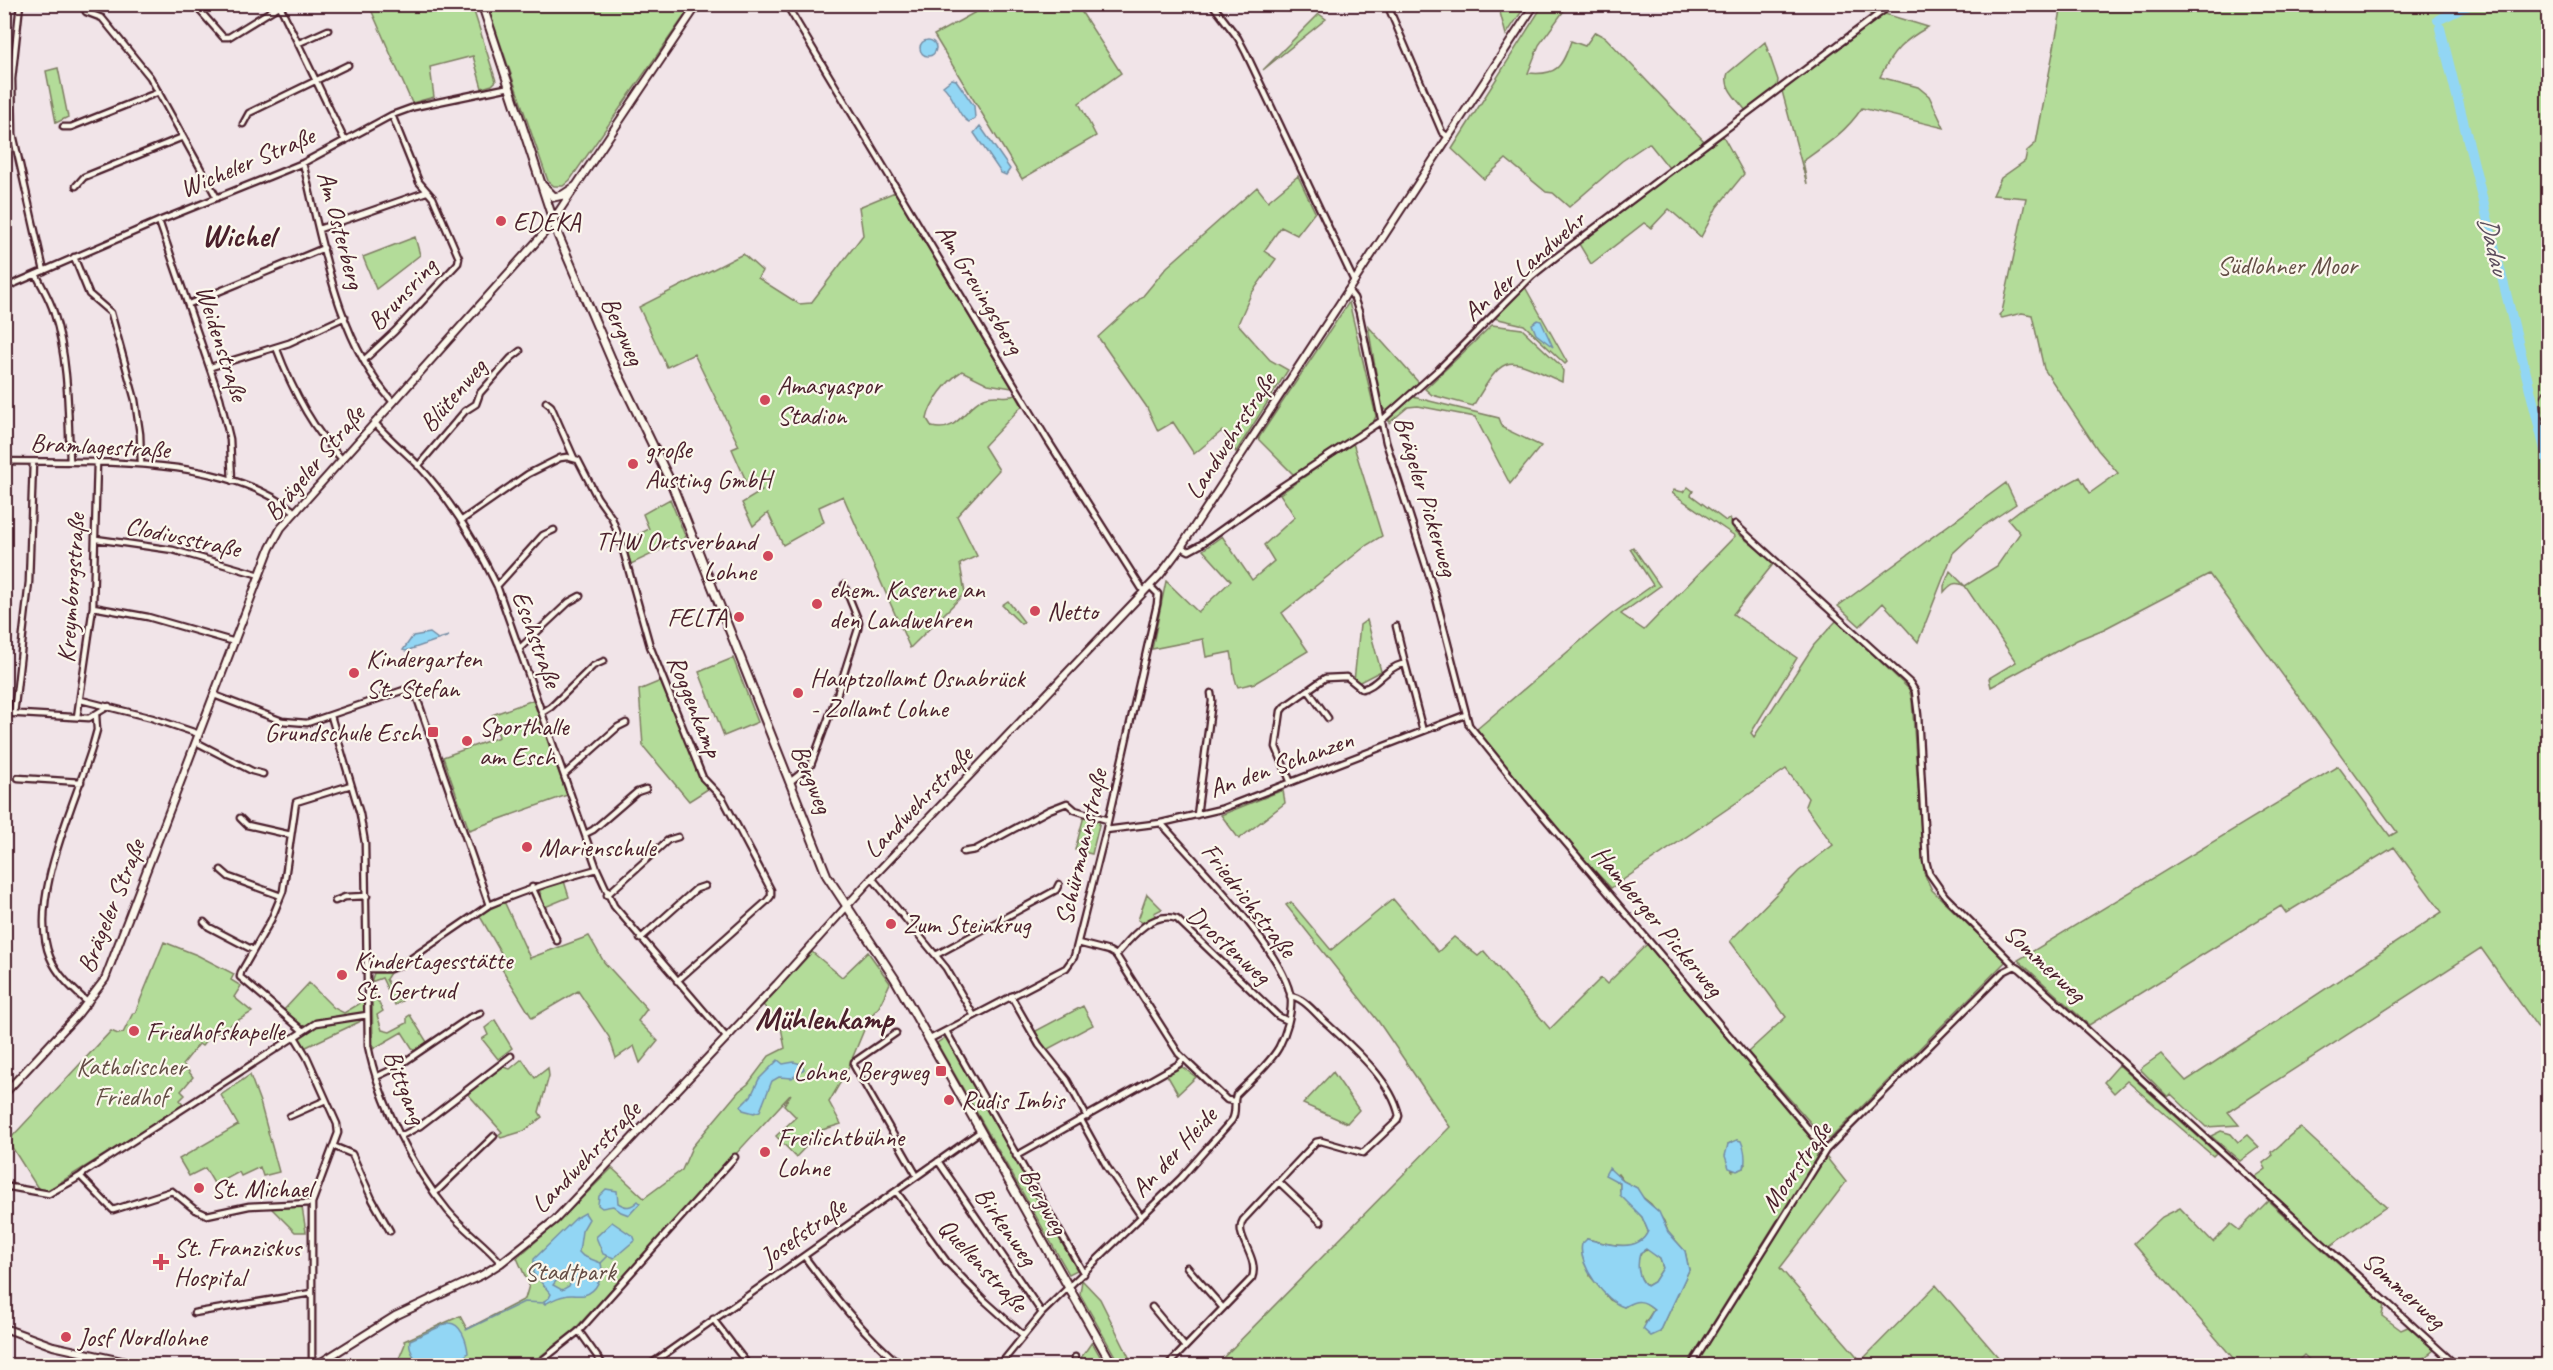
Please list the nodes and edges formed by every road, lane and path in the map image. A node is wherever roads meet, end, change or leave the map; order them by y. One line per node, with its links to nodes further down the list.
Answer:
1 (21, 4): 35 (street)
2 (83, 4): 17 (street)
3 (194, 4): 11 (street)
4 (482, 4): 16 (main road, Bergweg)
5 (698, 4): 27 (street, Brägeler Straße)
6 (786, 4): 69 (street, Am Grevingsberg)
7 (1212, 4): 37 (street)
8 (1387, 4): 22 (street)
9 (1535, 4): 22 (street, Landwehrstraße)
10 (1892, 4): 48 (street, An der Landwehr)
11 (279, 5): 13 (street)
12 (328, 30): 13 (street)
13 (299, 43): 15 (street)
14 (348, 65): 15 (street)
15 (316, 81): 19 (street); 23 (street)
16 (510, 87): 18 (street, Wicheler Straße); 25 (main road, Bergweg)
17 (159, 92): 20 (street); 21 (street)
18 (392, 115): 23 (street, Wicheler Straße); 28 (street)
19 (243, 124)
20 (63, 127)
21 (183, 136): 26 (street); 29 (street)
22 (1448, 137): 37 (street, Landwehrstraße)
23 (345, 141): 24 (street, Wicheler Straße)
24 (303, 163): 29 (street, Wicheler Straße); 32 (street, Am Osterberg)
25 (539, 182): 27 (main road); 31 (main road, Bergweg)
26 (76, 186)
27 (575, 187): 31 (street, Brägeler Straße)
28 (426, 192): 32 (street); 44 (street, Brunsring)
29 (217, 198): 30 (street, Wicheler Straße)
30 (159, 220): 34 (street, Wicheler Straße); 40 (street, Weidenstraße)
31 (553, 221): 46 (street, Brägeler Straße); 98 (main road, Bergweg)
32 (320, 229): 33 (street, Am Osterberg)
33 (324, 248): 40 (street); 41 (street, Am Osterberg)
34 (74, 257): 35 (street, Wicheler Straße); 56 (street)
35 (44, 271): 36 (street, Wicheler Straße)
36 (36, 274): 38 (street, Wicheler Straße); 54 (street)
37 (1354, 281): 39 (street, Landwehrstraße)
38 (4, 288)
39 (1348, 290): 48 (street, Brägeler Pickerweg); 64 (street, Landwehrstraße)
40 (189, 304): 45 (street, Weidenstraße)
41 (345, 317): 42 (street); 44 (street, Am Osterberg)
42 (276, 348): 45 (street); 50 (street)
43 (520, 351): 57 (street, Blütenweg)
44 (364, 360): 46 (street, Am Osterberg)
45 (211, 367): 58 (street, Weidenstraße)
46 (392, 401): 49 (street, Brägeler Straße)
47 (546, 402): 51 (street, Roggenkamp)
48 (1381, 421): 64 (street, An der Landwehr); 86 (street, Brägeler Pickerweg)
49 (374, 422): 50 (street, Brägeler Straße); 57 (street, Eschstraße)
50 (341, 458): 59 (street, Brägeler Straße)
51 (574, 458): 60 (street); 132 (street, Roggenkamp)
52 (4, 461): 53 (street, Bramlagestraße)
53 (33, 462): 54 (street, Bramlagestraße); 84 (street)
54 (70, 462): 55 (street, Bramlagestraße)
55 (97, 462): 56 (street, Bramlagestraße); 63 (street, Kreymborgstraße)
56 (141, 463): 58 (street, Bramlagestraße)
57 (418, 465): 60 (street, Eschstraße)
58 (232, 481): 59 (street, Bramlagestraße)
59 (294, 510): 65 (street, Brägeler Straße)
60 (462, 520): 67 (street, Eschstraße)
61 (1735, 524): 130 (street, Sommerweg)
62 (554, 530): 67 (street)
63 (96, 539): 65 (street, Clodiusstraße); 71 (street, Kreymborgstraße)
64 (1181, 547): 68 (street, Landwehrstraße)
65 (261, 575): 73 (street, Brägeler Straße)
66 (844, 585): 98 (street)
67 (497, 586): 74 (street, Eschstraße)
68 (1150, 586): 69 (street, Landwehrstraße); 104 (street, Schürmannstraße)
69 (1144, 592): 113 (street, Landwehrstraße)
70 (580, 596): 74 (street)
71 (93, 608): 73 (street); 80 (street, Kreymborgstraße)
72 (1396, 626): 76 (street)
73 (235, 642): 79 (street, Brägeler Straße)
74 (520, 648): 82 (street, Eschstraße)
75 (604, 661): 82 (street)
76 (1405, 663): 77 (street); 91 (street)
77 (1308, 690): 89 (street); 99 (street)
78 (1211, 693): 102 (street)
79 (214, 695): 87 (street); 92 (street, Brägeler Straße)
80 (81, 700): 81 (street); 88 (street, Kreymborgstraße)
81 (109, 706): 85 (street); 92 (street)
82 (543, 712): 95 (street, Eschstraße)
83 (4, 713): 84 (street)
84 (14, 714): 88 (street)
85 (96, 715): 88 (street); 97 (street)
86 (1465, 715): 91 (street, An den Schanzen); 159 (street, Hamberger Pickerweg)
87 (331, 716): 100 (street, Bittgang); 121 (street)
88 (77, 717)
89 (1328, 718)
90 (626, 723): 95 (street)
91 (1423, 731): 99 (street, An den Schanzen)
92 (199, 734): 93 (street, Brägeler Straße)
93 (196, 742): 94 (street); 135 (street, Brägeler Straße)
94 (263, 774)
95 (565, 774): 107 (street, Eschstraße)
96 (18, 778): 97 (street)
97 (81, 782): 135 (street)
98 (790, 782): 122 (main road, Bergweg)
99 (1291, 783): 102 (street, An den Schanzen)
100 (351, 785): 108 (street); 119 (street, Bittgang)
101 (646, 789): 107 (street)
102 (1197, 815): 105 (street, An den Schanzen)
103 (240, 818): 108 (street)
104 (1107, 820): 106 (street, Schürmannstraße); 110 (street)
105 (1161, 823): 106 (street, An den Schanzen); 134 (street, Friedrichstraße)
106 (1106, 830): 126 (street, Schürmannstraße)
107 (585, 834): 111 (street, Eschstraße)
108 (291, 835): 118 (street)
109 (678, 837): 117 (street)
110 (963, 852)
111 (597, 869): 116 (street); 117 (street, Eschstraße)
112 (221, 870): 118 (street)
113 (872, 878): 122 (street, Landwehrstraße); 128 (street)
114 (1059, 884): 128 (street)
115 (705, 886): 124 (street)
116 (532, 887): 121 (street); 125 (street)
117 (607, 895): 124 (street, Eschstraße)
118 (281, 896): 127 (street)
119 (367, 896): 120 (street); 131 (street, Bittgang)
120 (335, 901)
121 (489, 905): 131 (street)
122 (846, 906): 144 (street, Landwehrstraße); 145 (main road, Bergweg)
123 (204, 922): 127 (street)
124 (640, 939): 132 (street, Eschstraße)
125 (558, 941)
126 (1078, 943): 129 (street); 133 (street, Schürmannstraße)
127 (253, 950): 141 (street)
128 (936, 955): 138 (street)
129 (1116, 955): 139 (street, Drostenweg); 147 (street)
130 (2015, 966): 159 (street, Moorstraße); 202 (street, Sommerweg)
131 (368, 969): 137 (street, Bittgang)
132 (677, 981): 144 (street, Eschstraße)
133 (1011, 996): 138 (street, Schürmannstraße); 153 (street)
134 (1290, 996): 139 (street, An der Heide); 165 (street, Friedrichstraße)
135 (88, 1003): 149 (street, Brägeler Straße)
136 (481, 1013): 148 (street)
137 (367, 1016): 141 (street); 148 (street, Bittgang)
138 (974, 1016): 140 (street, Schürmannstraße)
139 (1288, 1022): 151 (street, An der Heide)
140 (946, 1030): 145 (street, Schürmannstraße); 160 (street)
141 (303, 1031): 143 (street)
142 (896, 1033): 163 (street)
143 (295, 1037): 150 (street); 164 (street)
144 (727, 1038): 174 (street, Landwehrstraße)
145 (930, 1039): 155 (main road, Bergweg)
146 (511, 1056): 156 (street)
147 (1183, 1059): 151 (street); 153 (street)
148 (376, 1077): 156 (street, Bittgang)
149 (4, 1094)
150 (326, 1100): 152 (street); 158 (street)
151 (1234, 1101): 170 (street, An der Heide)
152 (290, 1116)
153 (1087, 1117): 154 (street)
154 (1081, 1120): 160 (street); 170 (street)
155 (981, 1131): 162 (street, Josefstraße); 177 (main road, Bergweg)
156 (401, 1136): 168 (street, Bittgang)
157 (494, 1136): 168 (street)
158 (333, 1146): 169 (street); 172 (street)
159 (1826, 1150): 201 (street, Moorstraße)
160 (1017, 1156): 176 (street)
161 (735, 1157): 185 (street)
162 (938, 1161): 163 (street, Josefstraße); 182 (street, Birkenweg)
163 (916, 1176): 167 (street, Josefstraße)
164 (81, 1177): 166 (street); 169 (street)
165 (1279, 1182): 171 (street); 180 (street)
166 (4, 1186)
167 (896, 1191): 173 (street, Josefstraße); 186 (street, Quellenstraße)
168 (435, 1193): 174 (street, Bittgang)
169 (312, 1203): 178 (street)
170 (1141, 1216): 176 (street, An der Heide)
171 (1321, 1222)
172 (390, 1231)
173 (804, 1256): 183 (street, Josefstraße); 196 (street)
174 (501, 1263): 191 (street, Landwehrstraße)
175 (1187, 1267): 180 (street)
176 (1084, 1274): 177 (street, An der Heide)
177 (1068, 1286): 182 (street, An der Heide); 199 (main road, Bergweg)
178 (311, 1293): 181 (street); 191 (street)
179 (1152, 1307): 187 (street)
180 (1223, 1308): 187 (street)
181 (194, 1313)
182 (1042, 1313): 186 (street, An der Heide)
183 (713, 1319): 194 (street, Josefstraße); 195 (street)
184 (4, 1328): 189 (street)
185 (579, 1331): 192 (street); 193 (street)
186 (1023, 1335): 197 (street, An der Heide)
187 (1185, 1347): 200 (street)
188 (1075, 1357): 198 (street)
189 (119, 1364): 190 (street)
190 (144, 1365)
191 (314, 1365)
192 (535, 1365)
193 (604, 1365)
194 (648, 1365)
195 (749, 1365)
196 (902, 1365)
197 (999, 1365)
198 (1073, 1365)
199 (1113, 1365)
200 (1167, 1365)
201 (1693, 1365)
202 (2457, 1365)

